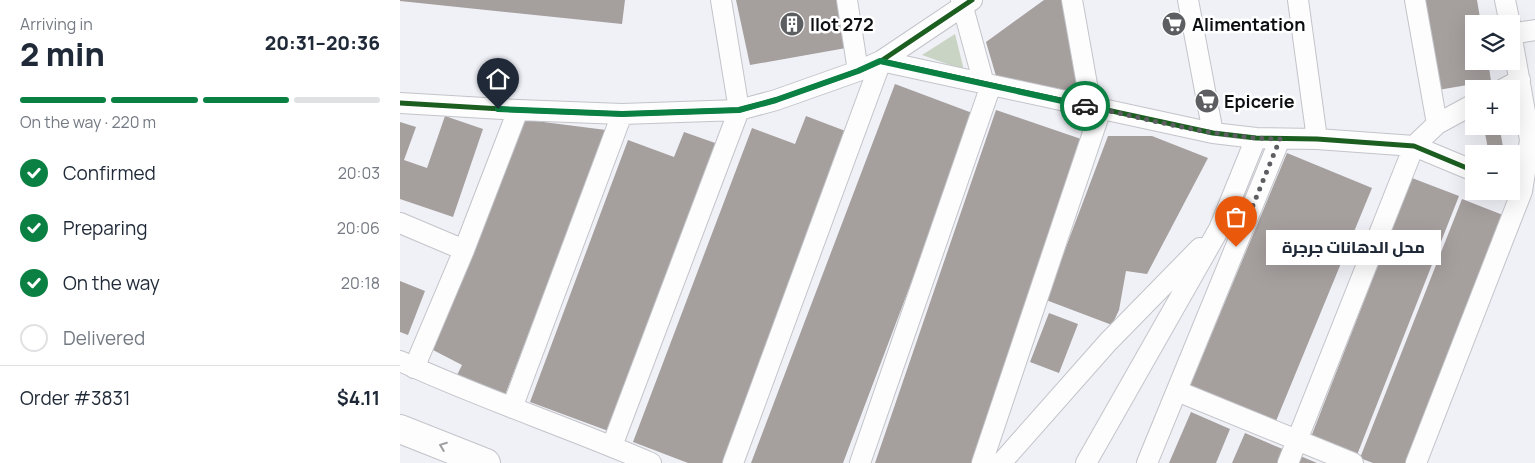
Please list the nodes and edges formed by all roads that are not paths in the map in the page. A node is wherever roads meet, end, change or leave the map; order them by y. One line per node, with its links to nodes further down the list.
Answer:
1 (720, 0): 19 (street)
2 (847, 0): 13 (street)
3 (1072, 0): 16 (street)
4 (1188, 0): 23 (street)
5 (1298, 0): 26 (street)
6 (1415, 0): 22 (street)
7 (1505, 0): 9 (street)
8 (965, 2): 12 (street); 14 (street)
9 (1508, 15)
10 (1535, 30): 11 (street)
11 (1520, 32)
12 (880, 61): 13 (street); 14 (street); 42 (street)
13 (858, 71): 19 (street)
14 (988, 84): 16 (street); 43 (street)
15 (400, 102): 18 (street)
16 (1096, 108): 23 (street); 44 (street)
17 (1465, 109): 22 (street)
18 (518, 110): 21 (street); 33 (street)
19 (739, 110): 21 (street); 39 (street)
20 (1520, 111): 29 (street)
21 (622, 114): 36 (street)
22 (1437, 124): 27 (street)
23 (1213, 133): 24 (street)
24 (1256, 138): 25 (street); 32 (street)
25 (1280, 139): 26 (street); 35 (street)
26 (1317, 139): 27 (street)
27 (1414, 146): 28 (street); 38 (street)
28 (1465, 167)
29 (1520, 178)
30 (1513, 200): 50 (street)
31 (400, 224): 33 (street)
32 (1219, 228): 45 (street); 46 (street)
33 (464, 250): 34 (street)
34 (407, 365): 36 (street)
35 (1177, 391): 38 (street); 47 (street)
36 (512, 408): 39 (street)
37 (400, 429): 40 (highway, one-way to 37)
38 (1298, 441): 48 (street); 49 (street)
39 (612, 446): 41 (street)
40 (486, 463)
41 (650, 463)
42 (733, 463)
43 (860, 463)
44 (982, 463)
45 (1001, 463)
46 (1086, 463)
47 (1147, 463)
48 (1288, 463)
49 (1354, 463)
50 (1416, 463)

